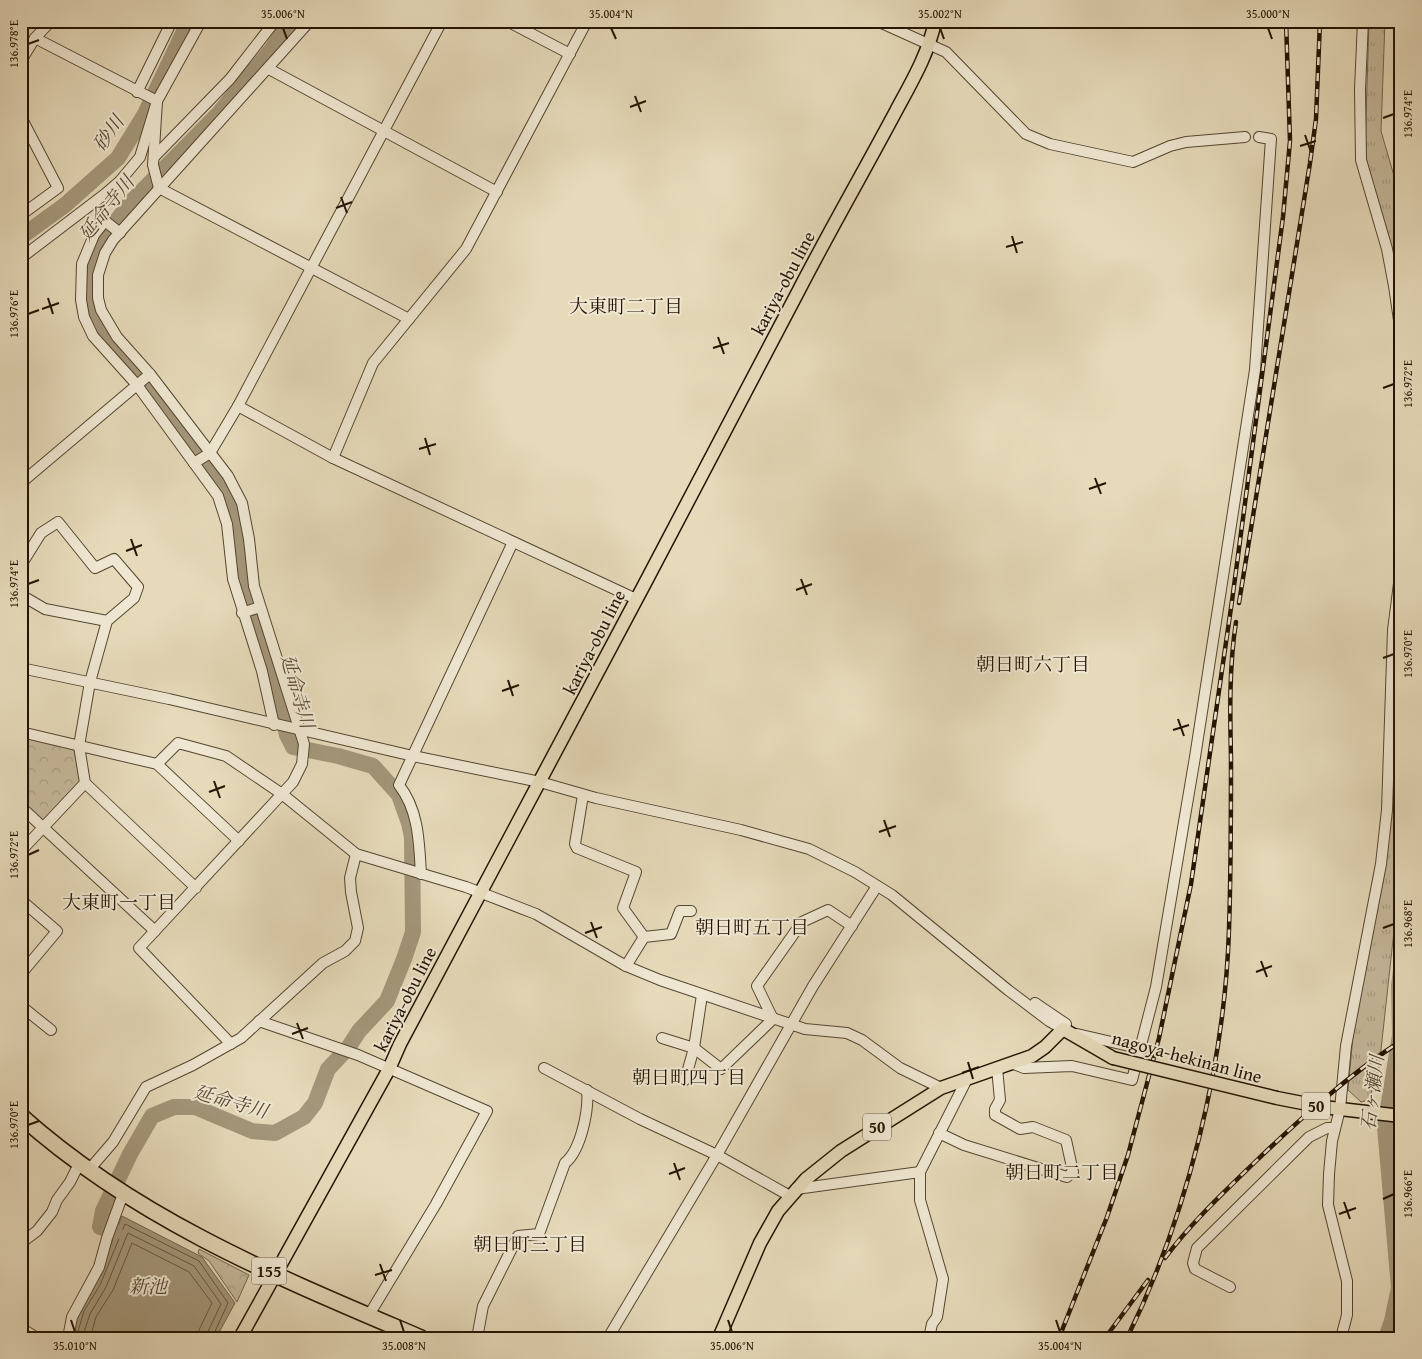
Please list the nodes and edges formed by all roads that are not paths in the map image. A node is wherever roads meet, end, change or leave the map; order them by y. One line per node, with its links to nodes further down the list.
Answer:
1 (50, 21): 12 (street)
2 (172, 21): 17 (street)
3 (201, 21): 18 (street)
4 (275, 21): 23 (street)
5 (310, 21): 16 (street)
6 (442, 21): 20 (street)
7 (507, 21): 14 (street)
8 (587, 21): 14 (street)
9 (877, 21): 13 (street)
10 (936, 21): 13 (main road, kariya-obu line)
11 (1363, 21): 33 (street)
12 (34, 38): 15 (street); 17 (street)
13 (930, 43): 21 (street); 45 (main road, kariya-obu line)
14 (570, 54): 25 (street)
15 (21, 61)
16 (269, 69): 20 (street); 24 (street)
17 (137, 92): 18 (street)
18 (157, 101): 23 (street); 28 (street)
19 (21, 117): 26 (street)
20 (385, 131): 25 (street); 29 (street)
21 (1245, 137)
22 (1259, 137): 88 (street)
23 (154, 161): 24 (street)
24 (159, 188): 27 (street); 29 (street)
25 (497, 192): 32 (street)
26 (21, 215)
27 (120, 232): 30 (street); 31 (street)
28 (21, 258)
29 (312, 269): 32 (street); 36 (street)
30 (97, 298): 31 (street); 34 (street)
31 (81, 300): 35 (street)
32 (408, 319): 38 (street)
33 (1401, 334)
34 (150, 374): 35 (street); 37 (street)
35 (137, 385): 39 (street); 40 (street)
36 (238, 406): 37 (street); 38 (street)
37 (209, 453): 39 (street); 46 (street)
38 (333, 458): 41 (street)
39 (194, 463): 47 (street)
40 (21, 483)
41 (513, 542): 45 (street); 55 (street)
42 (21, 564): 48 (street)
43 (1401, 568): 97 (street)
44 (21, 595): 48 (street)
45 (636, 598): 57 (main road, kariya-obu line)
46 (260, 607): 47 (street); 52 (street)
47 (242, 613): 51 (street)
48 (107, 621): 50 (street)
49 (21, 668): 50 (street)
50 (90, 682): 51 (street); 54 (street)
51 (274, 725): 52 (street)
52 (301, 731): 55 (street); 59 (street)
53 (22, 735): 54 (street)
54 (79, 746): 56 (street); 58 (street)
55 (413, 756): 57 (street); 66 (street)
56 (157, 764): 59 (street); 63 (street)
57 (540, 782): 60 (street); 69 (main road, kariya-obu line)
58 (85, 783): 62 (street); 68 (street)
59 (282, 794): 63 (street); 65 (street)
60 (583, 795): 67 (street); 74 (street)
61 (21, 807): 62 (street)
62 (43, 828): 64 (street); 73 (street)
63 (239, 841): 68 (street)
64 (21, 851)
65 (356, 854): 66 (street); 81 (street)
66 (421, 874): 69 (street)
67 (877, 886): 72 (street); 77 (street)
68 (196, 888): 73 (street)
69 (481, 892): 75 (street); 92 (main road, kariya-obu line)
70 (21, 900): 76 (street)
71 (691, 911): 74 (street)
72 (852, 926): 80 (street); 82 (street)
73 (155, 930): 86 (street)
74 (644, 937): 75 (street)
75 (626, 966): 78 (street)
76 (21, 974)
77 (1008, 990): 83 (street); 88 (street)
78 (702, 995): 80 (street); 87 (street)
79 (21, 1006): 84 (street)
80 (773, 1019): 82 (street); 87 (street)
81 (259, 1021): 86 (street); 92 (street)
82 (793, 1024): 95 (street); 102 (street)
83 (1063, 1029): 89 (main road, 50); 97 (main road, nagoya-hekinan line / 50, bridge)
84 (51, 1030)
85 (662, 1038): 87 (street)
86 (231, 1044): 103 (street)
87 (694, 1048): 94 (street)
88 (1142, 1049): 89 (street)
89 (1011, 1063): 91 (main road, 50)
90 (544, 1068): 96 (street)
91 (997, 1068): 93 (main road, 50); 101 (street)
92 (389, 1069): 108 (main road, kariya-obu line); 110 (street)
93 (968, 1077): 95 (main road, 50); 101 (street)
94 (685, 1080)
95 (941, 1088): 105 (main road, 50)
96 (587, 1090): 102 (street); 116 (street)
97 (1340, 1109): 99 (main road, nagoya-hekinan line / 50); 100 (street)
98 (21, 1116): 103 (highway, 155)
99 (1401, 1116)
100 (1336, 1128): 109 (street); 120 (street)
101 (939, 1133): 104 (street)
102 (717, 1155): 105 (street); 117 (street)
103 (84, 1168): 106 (highway, 155); 107 (street)
104 (920, 1172): 105 (street); 119 (street)
105 (793, 1192): 118 (main road, 50)
106 (123, 1194): 108 (highway, 155); 115 (street)
107 (21, 1243)
108 (277, 1274): 110 (highway, 155); 112 (main road)
109 (1230, 1287)
110 (369, 1316): 113 (highway, 155)
111 (21, 1328): 114 (street)
112 (243, 1337)
113 (418, 1337)
114 (37, 1338)
115 (68, 1338)
116 (477, 1338)
117 (608, 1338)
118 (719, 1338)
119 (929, 1338)
120 (1341, 1338)

